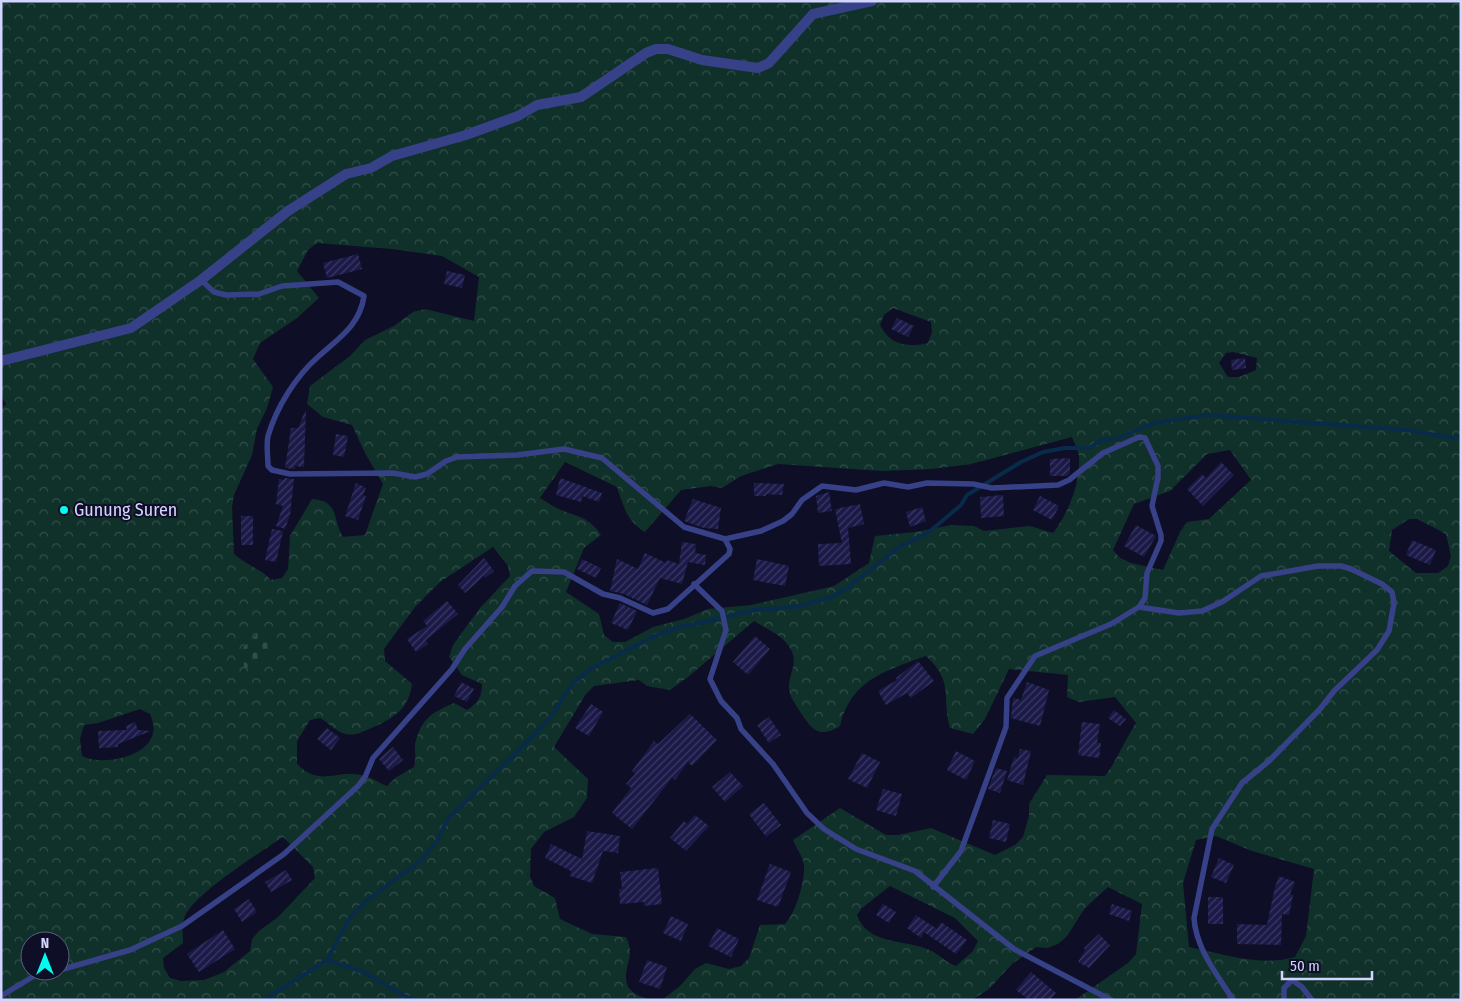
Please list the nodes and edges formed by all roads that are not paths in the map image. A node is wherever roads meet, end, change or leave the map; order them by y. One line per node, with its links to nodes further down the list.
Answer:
1 (872, 1): 2 (street)
2 (201, 280): 3 (street); 4 (lane)
3 (1, 360)
4 (725, 539): 5 (lane); 6 (lane)
5 (694, 584): 7 (lane); 8 (lane)
6 (1139, 607): 7 (lane); 12 (lane)
7 (933, 887): 11 (lane)
8 (70, 967)
9 (26, 981): 10 (lane)
10 (1, 996)
11 (1111, 1000)
12 (1234, 1000)
13 (1284, 1000): 14 (lane)
14 (1312, 1000)

